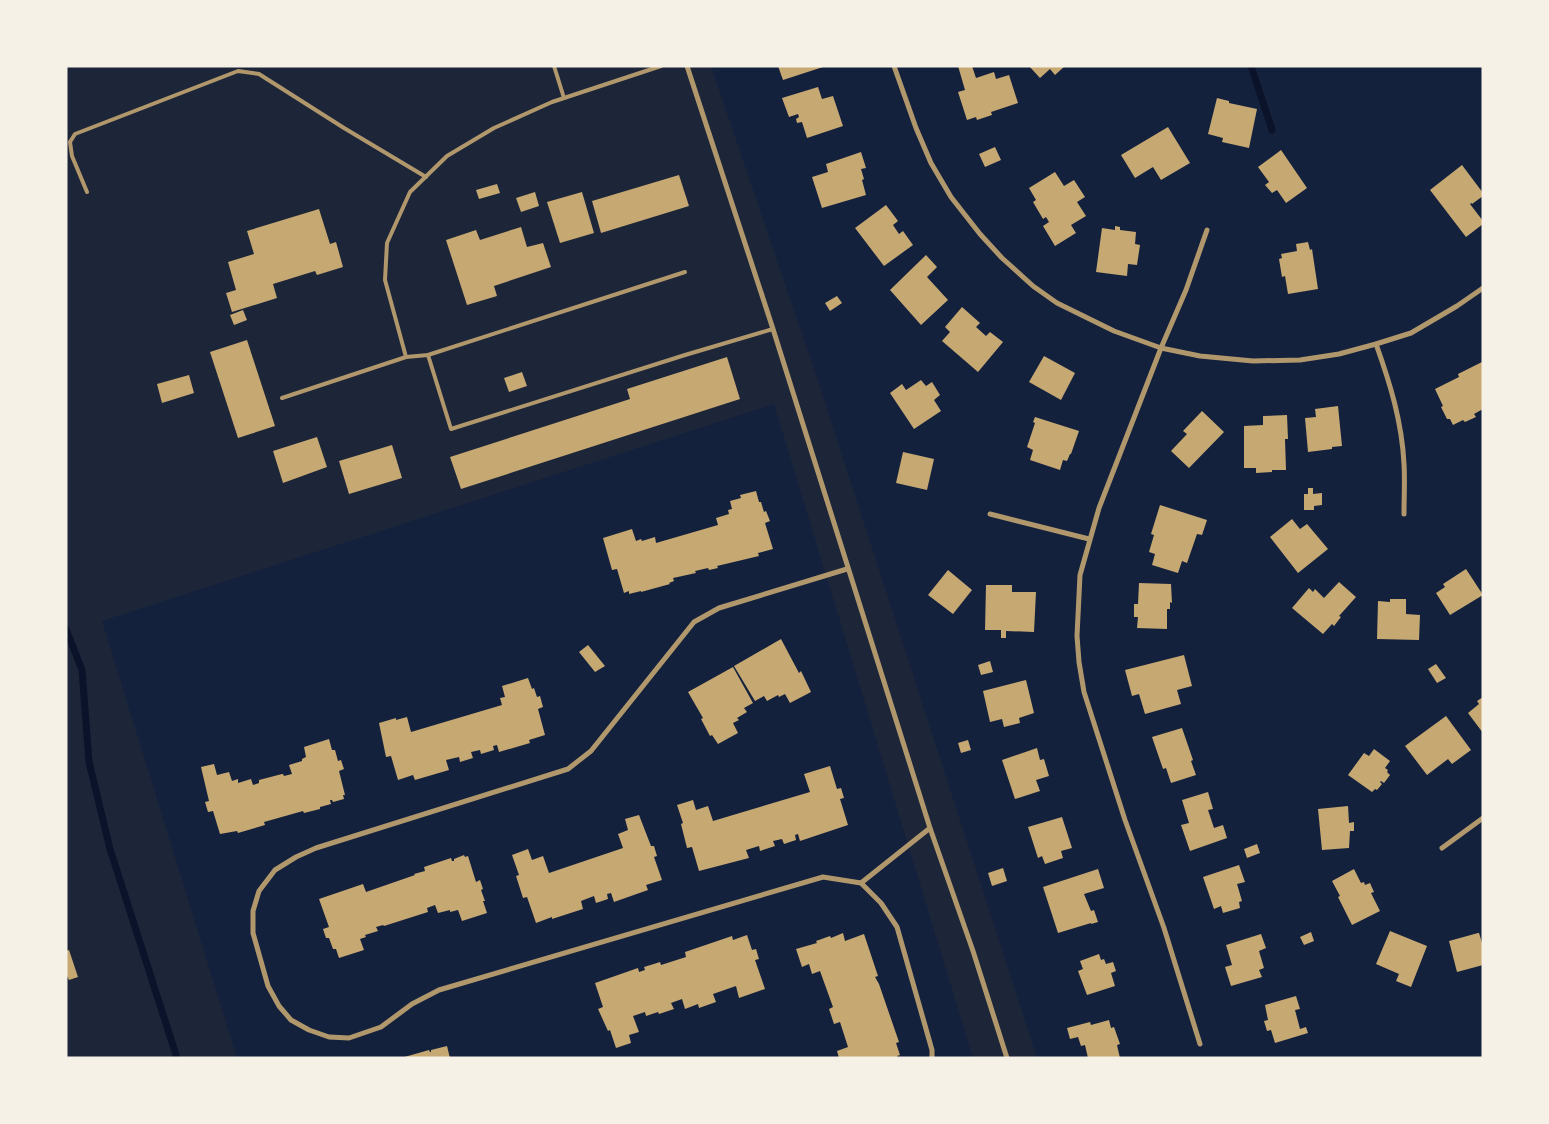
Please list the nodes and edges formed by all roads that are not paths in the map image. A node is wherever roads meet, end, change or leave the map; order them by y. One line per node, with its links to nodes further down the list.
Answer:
1 (554, 66): 5 (lane)
2 (661, 66): 5 (lane)
3 (687, 66): 11 (street)
4 (894, 66): 13 (street)
5 (564, 98): 6 (lane)
6 (426, 177): 7 (lane); 15 (lane)
7 (87, 192)
8 (1207, 230): 13 (street)
9 (685, 272): 14 (lane)
10 (1483, 288): 12 (street)
11 (773, 329): 14 (lane); 20 (street)
12 (1376, 344): 13 (street); 18 (street)
13 (1161, 348): 19 (street)
14 (428, 355): 15 (lane)
15 (406, 357): 16 (lane)
16 (282, 398)
17 (990, 514): 19 (street)
18 (1404, 514)
19 (1089, 539): 25 (street)
20 (847, 569): 22 (street); 24 (street)
21 (1483, 818): 23 (street)
22 (930, 828): 24 (street); 27 (street)
23 (1442, 848)
24 (861, 884): 26 (street)
25 (1200, 1044)
26 (932, 1058)
27 (1007, 1058)

